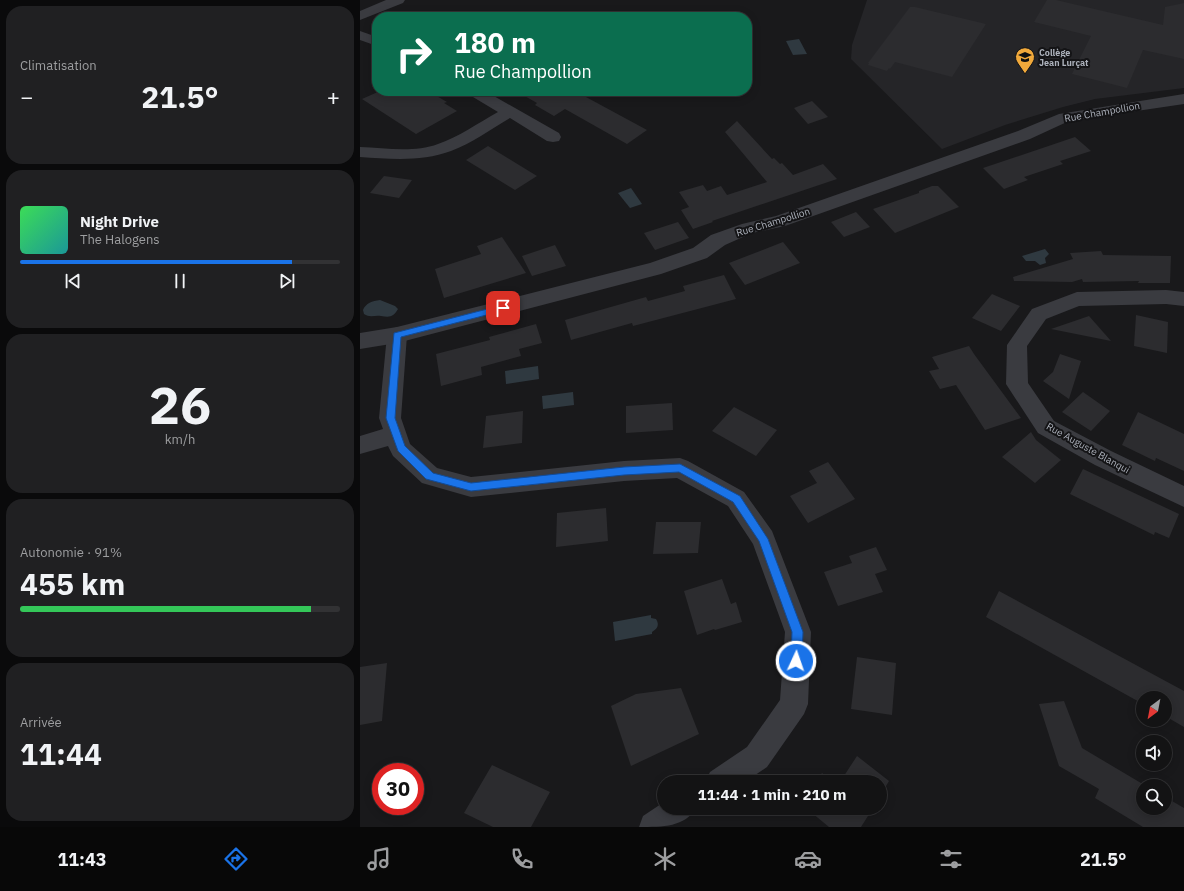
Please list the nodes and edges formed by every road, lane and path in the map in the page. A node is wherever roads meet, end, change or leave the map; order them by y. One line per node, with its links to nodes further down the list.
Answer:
1 (398, 0): 2 (street)
2 (360, 16)
3 (360, 35): 4 (street)
4 (372, 40)
5 (482, 96): 7 (street)
6 (1184, 98): 11 (street, Rue Champollion)
7 (509, 112): 8 (street); 9 (street)
8 (553, 136)
9 (360, 152)
10 (1184, 299): 15 (street, Rue Auguste Blanqui)
11 (397, 335): 12 (street, Rue Champollion); 13 (street)
12 (360, 342)
13 (396, 434): 14 (street); 16 (street)
14 (360, 445)
15 (1184, 497)
16 (730, 775)
17 (671, 815): 18 (street)
18 (654, 827)

